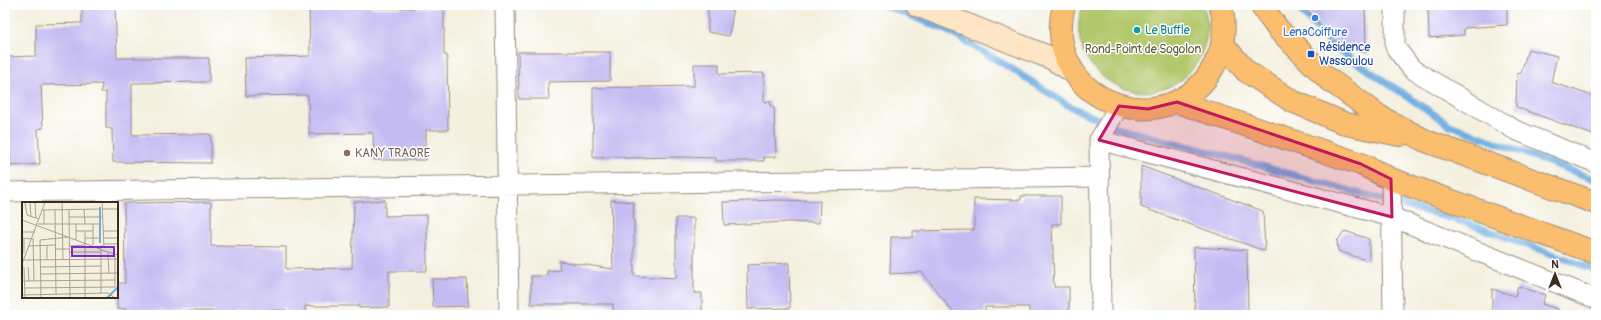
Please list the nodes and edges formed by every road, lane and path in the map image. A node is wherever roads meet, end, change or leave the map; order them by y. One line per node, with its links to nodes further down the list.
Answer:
1 (505, 5): 16 (street)
2 (917, 5): 8 (main road)
3 (1064, 5): 8 (highway)
4 (1220, 5): 7 (highway)
5 (1261, 5): 12 (highway)
6 (1395, 5): 13 (street)
7 (1223, 45): 9 (highway); 12 (highway)
8 (1072, 71): 10 (highway)
9 (1177, 102): 10 (highway); 15 (highway)
10 (1119, 106): 11 (street)
11 (1099, 140): 14 (street); 19 (street)
12 (1426, 141): 18 (highway)
13 (1596, 163)
14 (1100, 177): 16 (street); 23 (street)
15 (1391, 179): 19 (street); 20 (highway)
16 (508, 184): 17 (street); 22 (street)
17 (5, 192)
18 (1596, 203)
19 (1392, 217): 21 (street); 24 (street)
20 (1596, 253)
21 (1596, 299)
22 (509, 315)
23 (1101, 315)
24 (1393, 315)

